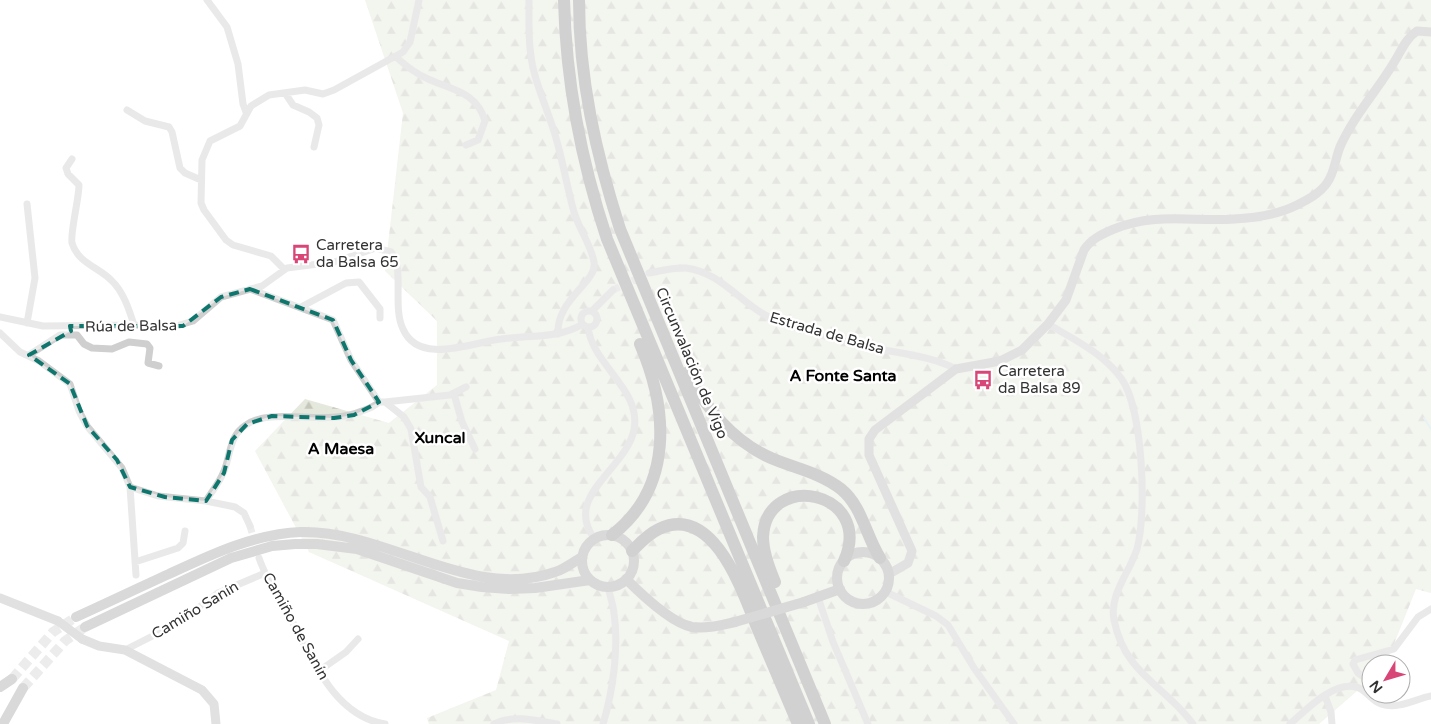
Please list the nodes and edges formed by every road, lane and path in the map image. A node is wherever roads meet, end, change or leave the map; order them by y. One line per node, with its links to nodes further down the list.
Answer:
1 (207, 0): 10 (street)
2 (419, 0): 7 (street)
3 (529, 0): 31 (street)
4 (564, 0): 16 (highway)
5 (579, 0): 33 (highway, Circunvalación de Vigo)
6 (1431, 32): 26 (street)
7 (396, 57): 8 (street); 11 (street)
8 (286, 93): 10 (street); 12 (street)
9 (126, 110): 14 (street)
10 (246, 112): 14 (street)
11 (466, 145)
12 (314, 147)
13 (72, 159): 27 (street)
14 (201, 180): 17 (street)
15 (27, 204): 25 (street)
16 (607, 240): 45 (highway); 88 (highway)
17 (284, 269): 19 (street, Rúa de Balsa); 31 (street)
18 (648, 273): 36 (street, Estrada de Balsa)
19 (250, 289): 21 (street); 27 (street, Rúa de Balsa)
20 (613, 290): 22 (street)
21 (301, 308): 24 (street); 39 (street)
22 (592, 311): 29 (street); 29 (street)
23 (0, 317): 25 (street, Rúa de Balsa)
24 (380, 318)
25 (28, 323): 28 (street, Rúa de Balsa)
26 (1048, 324): 36 (street); 92 (street)
27 (134, 325): 28 (street, Rúa de Balsa)
28 (70, 326): 32 (street)
29 (585, 326): 31 (street); 46 (street)
30 (0, 333): 34 (street)
31 (558, 334)
32 (80, 337): 34 (street); 35 (street)
33 (670, 353): 51 (highway); 74 (highway, Circunvalación de Vigo)
34 (29, 355): 41 (street)
35 (160, 366)
36 (956, 369): 56 (street)
37 (466, 387): 38 (street)
38 (454, 394): 39 (street); 40 (street)
39 (382, 402): 42 (street); 47 (street)
40 (475, 449)
41 (130, 486): 42 (street); 53 (street)
42 (206, 501): 43 (street)
43 (250, 526)
44 (185, 531): 53 (street)
45 (612, 535): 46 (main road); 48 (main road)
46 (594, 538): 49 (main road)
47 (443, 541)
48 (632, 551): 57 (main road); 87 (highway)
49 (582, 557): 58 (main road); 65 (main road)
50 (258, 558): 54 (street, Camiño de Sanín)
51 (880, 558): 52 (main road); 56 (main road)
52 (844, 560): 60 (main road); 74 (highway)
53 (135, 562): 55 (street)
54 (266, 573): 68 (street, Camiño Sanín); 71 (street, Camiño de Sanín)
55 (136, 574)
56 (889, 574): 61 (main road)
57 (626, 579): 59 (main road); 63 (main road, bridge)
58 (590, 580): 59 (main road); 66 (main road)
59 (608, 587): 86 (street)
60 (840, 590): 61 (main road); 63 (main road)
61 (886, 592): 91 (street)
62 (0, 598): 68 (street, bridge)
63 (818, 598): 90 (street)
64 (1431, 609): 69 (street)
65 (76, 617)
66 (85, 627)
67 (358, 639): 71 (street)
68 (125, 650): 82 (street)
69 (1376, 654)
70 (1361, 658): 72 (street)
71 (319, 671): 83 (street, Camiño de Sanín)
72 (1361, 674)
73 (12, 679): 75 (main road)
74 (809, 685): 89 (highway, Circunvalación de Vigo)
75 (0, 687)
76 (23, 688): 81 (main road)
77 (1361, 690): 78 (street)
78 (1325, 696): 93 (street); 94 (street)
79 (1431, 696): 80 (street)
80 (1411, 703)
81 (3, 720)
82 (216, 724)
83 (385, 724)
84 (494, 724): 85 (street)
85 (557, 724)
86 (603, 724)
87 (798, 724)
88 (809, 724)
89 (826, 724)
90 (868, 724)
91 (1014, 724)
92 (1193, 724)
93 (1290, 724)
94 (1332, 724)

